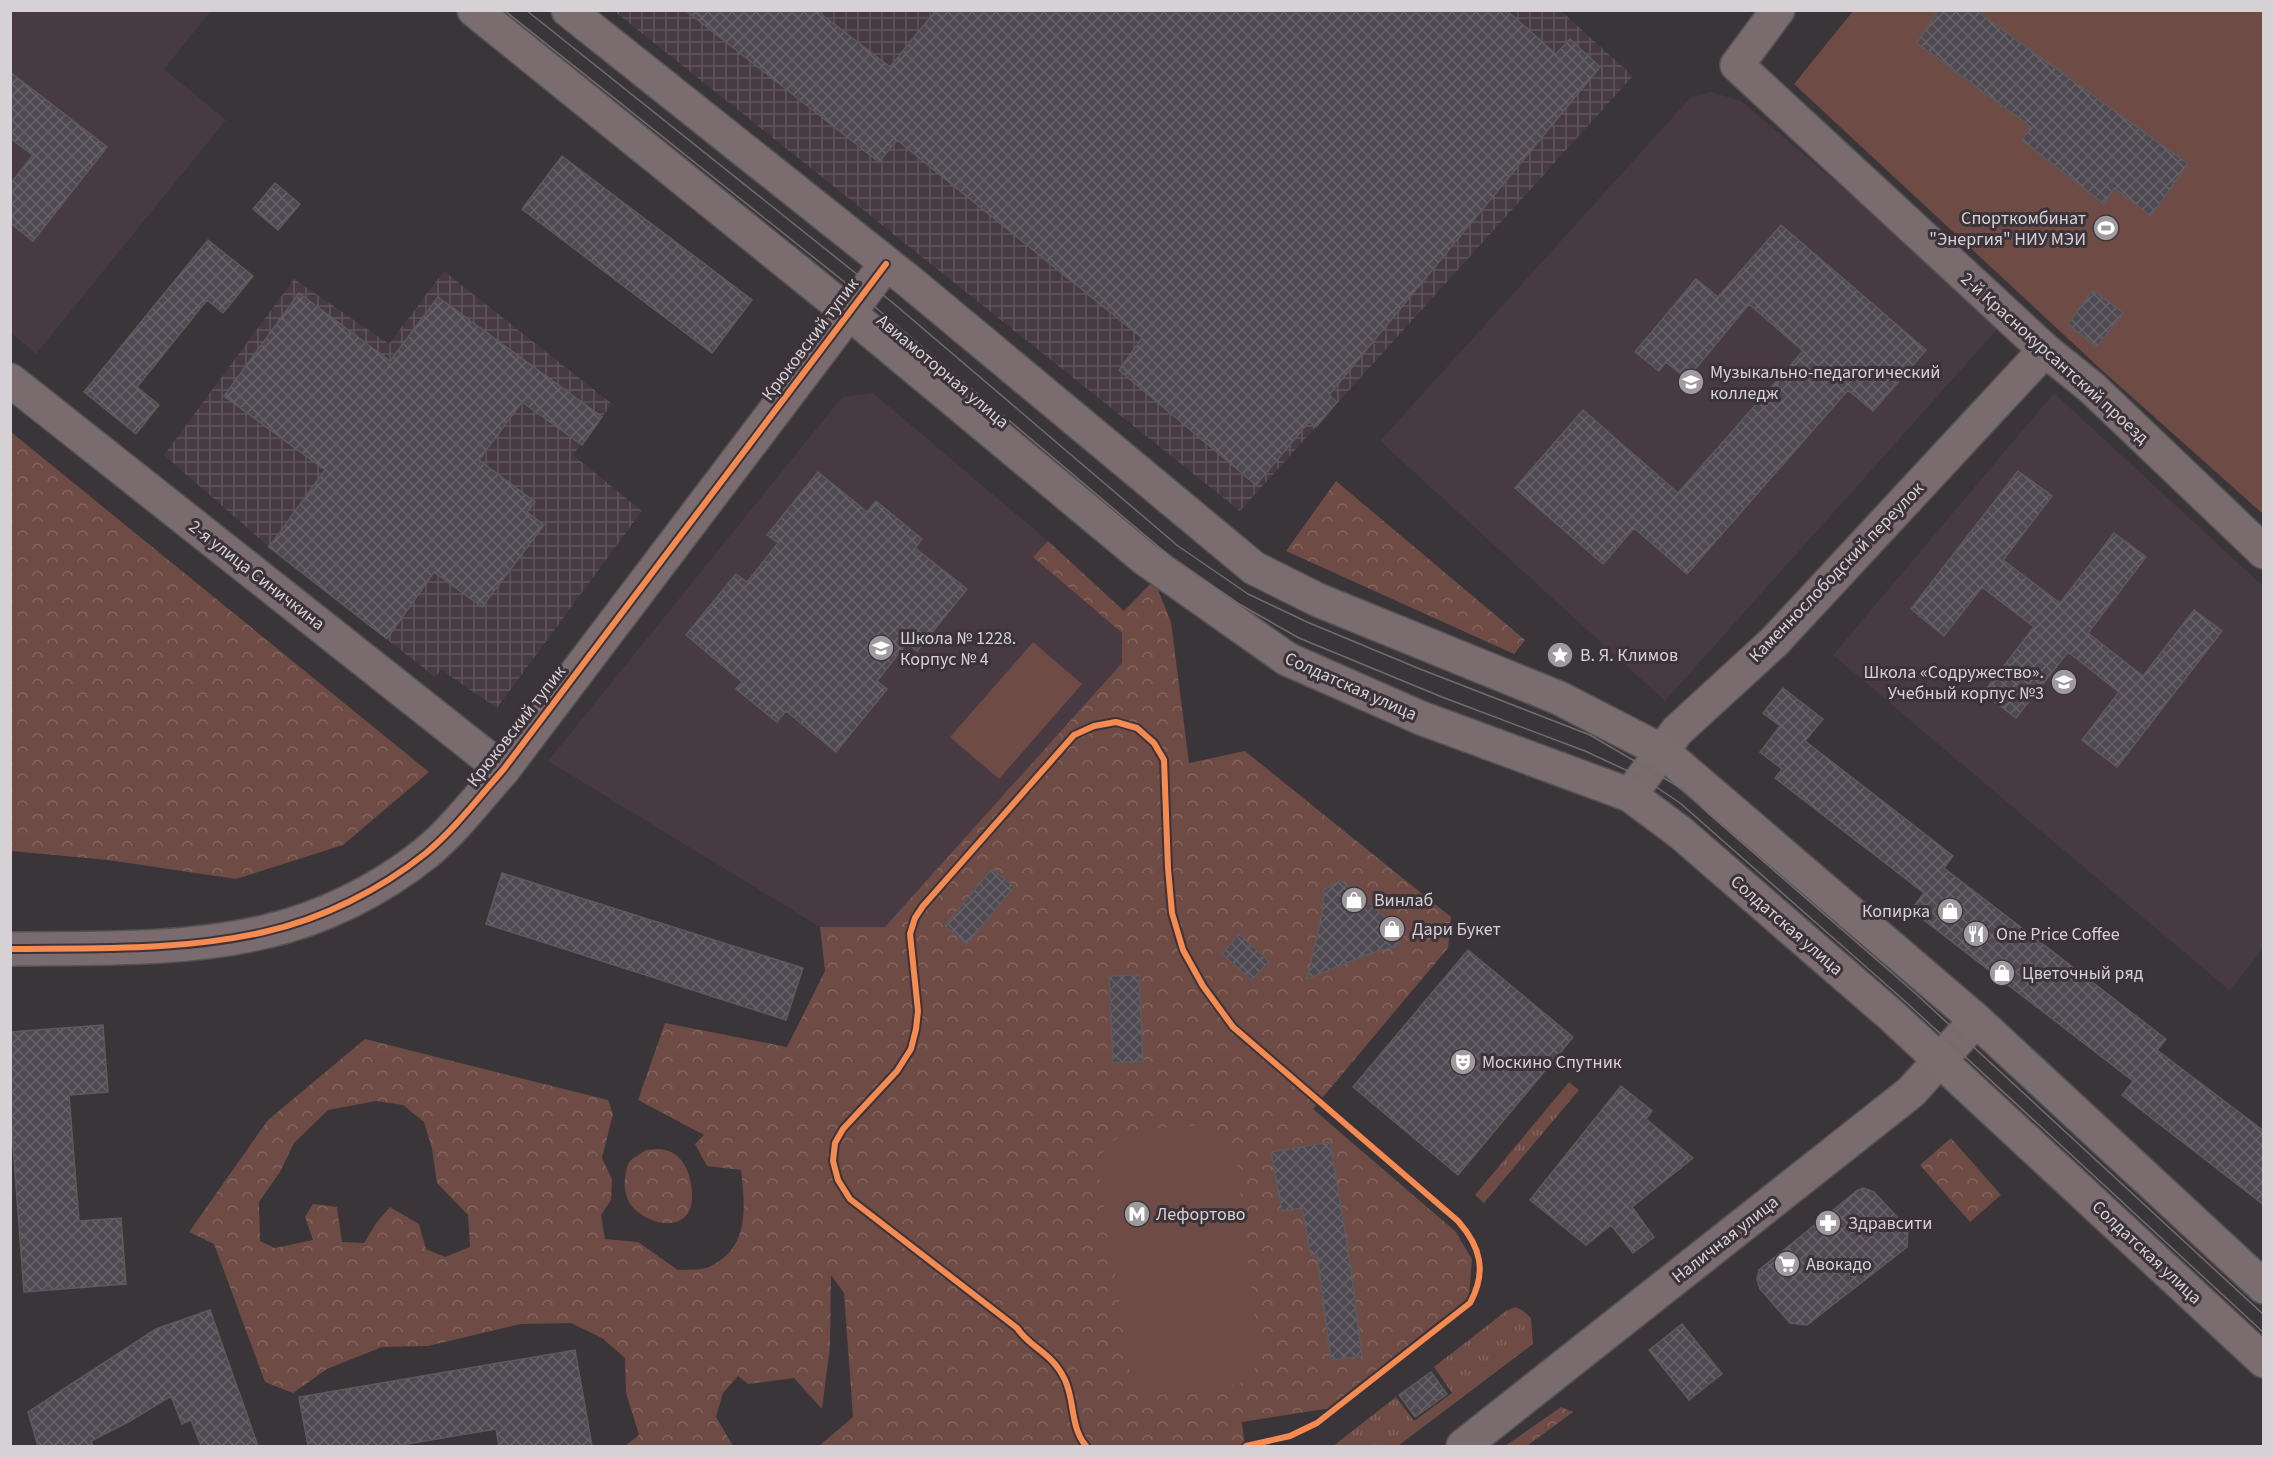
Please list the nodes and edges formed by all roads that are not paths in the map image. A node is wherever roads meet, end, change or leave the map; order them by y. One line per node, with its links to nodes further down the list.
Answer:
1 (474, 10): 5 (main road, Авиамоторная улица)
2 (568, 10): 4 (main road)
3 (1778, 10): 6 (street, 2-й Краснокурсантский проезд)
4 (886, 264): 5 (street, Крюковский тупик); 10 (main road)
5 (848, 312): 9 (main road, Авиамоторная улица); 11 (street, Крюковский тупик)
6 (2045, 350): 8 (street, 2-й Краснокурсантский проезд); 10 (street, Каменнослободский переулок)
7 (10, 380): 11 (street, 2-я улица Синичкина)
8 (2264, 552)
9 (1227, 618): 12 (main road, Солдатская улица)
10 (1662, 751): 12 (street, Каменнослободский переулок); 14 (main road)
11 (503, 770): 13 (street, Крюковский тупик)
12 (1630, 795): 15 (main road, Солдатская улица)
13 (10, 948)
14 (1976, 1020): 15 (street, Наличная улица); 16 (main road)
15 (1940, 1060): 17 (main road, Солдатская улица); 18 (street, Наличная улица)
16 (2264, 1287)
17 (2264, 1361)
18 (1463, 1446)

